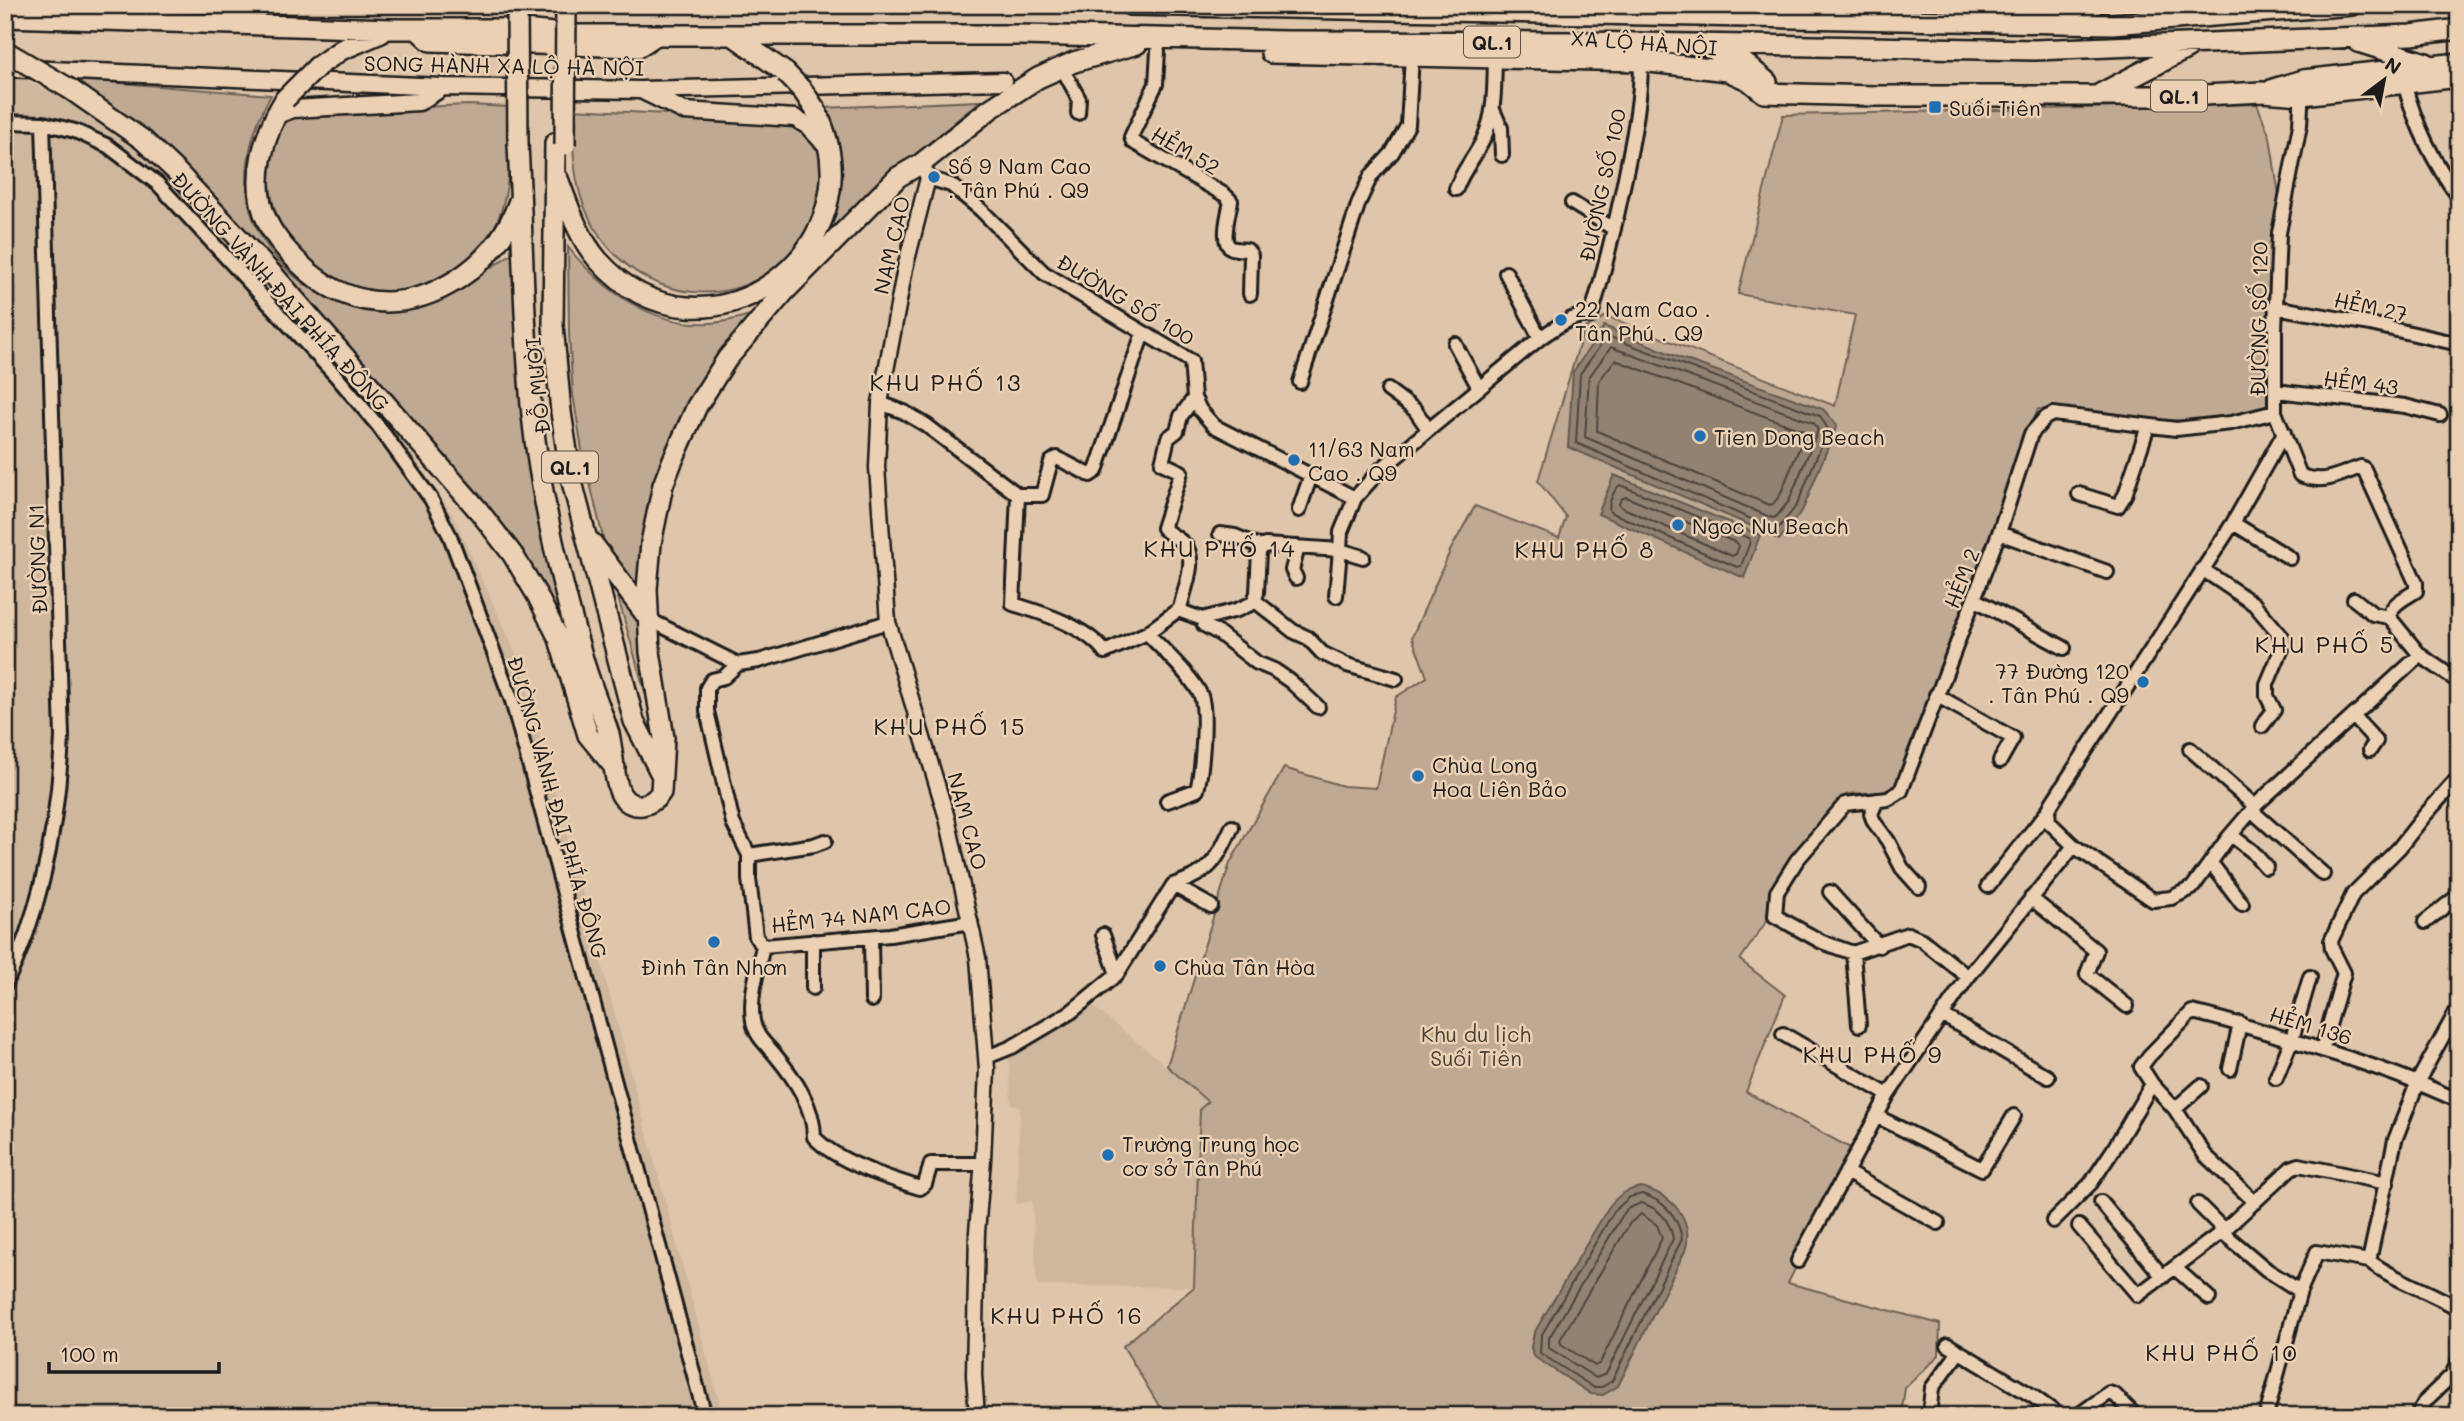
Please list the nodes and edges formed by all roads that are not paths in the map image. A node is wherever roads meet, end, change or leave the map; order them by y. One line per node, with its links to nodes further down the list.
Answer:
1 (517, 5): 45 (highway, QL.1, bridge)
2 (528, 5): 45 (highway, QL.1)
3 (554, 5): 44 (highway, QL.1)
4 (566, 5): 44 (highway, QL.1, bridge)
5 (1130, 5): 7 (highway, XA LỘ HÀ NỘI)
6 (2094, 5): 11 (highway, XA LỘ HÀ NỘI / QL.1)
7 (1210, 6): 9 (highway, XA LỘ HÀ NỘI / QL.1)
8 (2343, 6): 11 (highway, XA LỘ HÀ NỘI / QL.1)
9 (1582, 10): 11 (highway, XA LỘ HÀ NỘI / QL.1)
10 (5, 17): 12 (highway, XA LỘ HÀ NỘI)
11 (2051, 23)
12 (391, 29): 15 (highway, XA LỘ HÀ NỘI / QL.1); 39 (highway, QL.1, bridge)
13 (2459, 29): 16 (highway, XA LỘ HÀ NỘI / QL.1)
14 (1019, 35): 15 (highway, XA LỘ HÀ NỘI / QL.1); 18 (highway, XA LỘ HÀ NỘI / QL.1); 21 (highway, XA LỘ HÀ NỘI / QL.1)
15 (734, 36): 47 (highway, QL.1, bridge)
16 (2344, 38): 19 (highway, XA LỘ HÀ NỘI / QL.1); 29 (highway)
17 (1286, 41): 18 (highway, XA LỘ HÀ NỘI / QL.1); 23 (highway, XA LỘ HÀ NỘI / QL.1); 24 (highway)
18 (1158, 44): 21 (highway); 24 (highway, XA LỘ HÀ NỘI / QL.1); 58 (street, HẺM 52)
19 (2193, 45): 20 (highway, XA LỘ HÀ NỘI / QL.1); 38 (highway)
20 (1698, 46): 23 (highway, XA LỘ HÀ NỘI / QL.1); 37 (highway)
21 (1118, 50): 28 (highway)
22 (5, 51): 117 (highway, bridge)
23 (1642, 53): 26 (highway, XA LỘ HÀ NỘI / QL.1); 37 (highway, XA LỘ HÀ NỘI / QL.1); 56 (street, ĐƯỜNG SỐ 100)
24 (1318, 54): 25 (highway, XA LỘ HÀ NỘI / QL.1)
25 (1412, 57): 26 (highway, XA LỘ HÀ NỘI / QL.1); 64 (street)
26 (1495, 57): 40 (street)
27 (2459, 63): 29 (highway, XA LỘ HÀ NỘI / QL.1)
28 (1061, 66): 41 (street); 50 (highway)
29 (2434, 66): 31 (highway, XA LỘ HÀ NỘI / QL.1)
30 (5, 68): 34 (main road, SONG HÀNH XA LỘ HÀ NỘI)
31 (2402, 76): 32 (highway, XA LỘ HÀ NỘI / QL.1); 35 (highway, XA LỘ HÀ NỘI / QL.1); 53 (street)
32 (2459, 77)
33 (1003, 81): 36 (main road, SONG HÀNH XA LỘ HÀ NỘI)
34 (443, 87): 36 (main road, SONG HÀNH XA LỘ HÀ NỘI); 39 (main road)
35 (2302, 88): 38 (highway, XA LỘ HÀ NỘI / QL.1); 59 (street, ĐƯỜNG SỐ 120)
36 (641, 90): 47 (main road)
37 (1781, 93): 38 (highway, XA LỘ HÀ NỘI / QL.1)
38 (2095, 96)
39 (280, 107): 52 (highway, QL.1)
40 (1493, 110): 46 (street); 51 (street)
41 (1078, 113)
42 (5, 122): 43 (street, ĐƯỜNG VÀNH ĐAI PHÍA ĐÔNG)
43 (43, 123): 150 (street, ĐƯỜNG N1); 192 (street, ĐƯỜNG VÀNH ĐAI PHÍA ĐÔNG)
44 (560, 144): 49 (highway, ĐỖ MƯỜI / QL.1); 54 (highway, ĐỖ MƯỜI / QL.1)
45 (524, 145): 48 (highway, ĐỖ MƯỜI / QL.1); 52 (highway, ĐỖ MƯỜI / QL.1)
46 (1502, 155)
47 (831, 156): 54 (highway, QL.1)
48 (529, 170): 52 (highway, QL.1); 109 (highway, ĐỖ MƯỜI / QL.1)
49 (554, 170): 54 (highway, QL.1); 81 (highway, ĐỖ MƯỜI / QL.1)
50 (925, 171): 60 (street, ĐƯỜNG SỐ 100); 69 (street, NAM CAO); 99 (highway)
51 (1455, 189)
52 (521, 196): 109 (highway, ĐỖ MƯỜI / QL.1)
53 (2459, 197)
54 (565, 198): 87 (highway, ĐỖ MƯỜI / QL.1)
55 (1572, 204): 56 (street)
56 (1614, 229): 61 (street, ĐƯỜNG SỐ 100)
57 (1506, 273): 61 (street)
58 (1250, 294)
59 (2275, 307): 63 (street, HẺM 27); 67 (street, ĐƯỜNG SỐ 120)
60 (1143, 332): 68 (street, ĐƯỜNG SỐ 100); 77 (street)
61 (1540, 338): 65 (street)
62 (1455, 344): 65 (street)
63 (2459, 344)
64 (1300, 382)
65 (1479, 388): 73 (street)
66 (1388, 390): 73 (street)
67 (2276, 391): 70 (street, ĐƯỜNG SỐ 120); 71 (street, HẺM 43)
68 (1194, 398): 75 (street); 97 (street)
69 (880, 403): 77 (street); 100 (street, NAM CAO)
70 (2275, 412): 72 (street, HẺM 2); 74 (street, ĐƯỜNG SỐ 120)
71 (2440, 415)
72 (2148, 426): 76 (street); 82 (street, HẺM 2)
73 (1428, 429): 78 (street)
74 (2284, 433): 80 (street); 98 (street, ĐƯỜNG SỐ 120)
75 (1311, 475): 78 (street); 79 (street)
76 (2079, 494)
77 (1018, 495): 102 (street)
78 (1355, 498): 86 (street)
79 (1299, 510)
80 (2232, 523): 89 (street); 90 (street)
81 (583, 530): 87 (highway); 116 (highway, ĐỖ MƯỜI / QL.1)
82 (1999, 533): 91 (street); 96 (street, HẺM 2)
83 (1220, 534): 84 (street)
84 (1262, 547): 85 (street); 95 (street)
85 (1298, 547): 86 (street); 92 (street)
86 (1340, 550): 88 (street); 93 (street)
87 (599, 554): 99 (highway); 116 (highway, ĐỖ MƯỜI / QL.1)
88 (1363, 557)
89 (2290, 558)
90 (2202, 569): 112 (street); 122 (street)
91 (2107, 572)
92 (1296, 578)
93 (1336, 596)
94 (2354, 599): 98 (street)
95 (1254, 600): 101 (street); 106 (street)
96 (1974, 600): 103 (street); 108 (street, HẺM 2)
97 (1180, 610): 101 (street); 102 (street)
98 (2389, 617): 104 (street)
99 (650, 620): 105 (street); 116 (highway)
100 (888, 622): 105 (street); 139 (street, NAM CAO)
101 (1203, 622): 110 (street)
102 (1147, 633): 120 (street)
103 (2064, 648)
104 (2420, 655): 107 (street); 111 (street)
105 (738, 664): 127 (street)
106 (1396, 678)
107 (2459, 682)
108 (1936, 695): 115 (street); 119 (street, HẺM 2)
109 (598, 699): 117 (highway, ĐỖ MƯỜI / QL.1)
110 (1318, 707)
111 (2354, 717): 114 (street); 121 (street)
112 (2262, 726)
113 (2190, 749): 121 (street)
114 (2370, 750)
115 (2000, 761)
116 (663, 768): 117 (highway, ĐỖ MƯỜI / QL.1)
117 (616, 769)
118 (2459, 777): 160 (street)
119 (1877, 800): 133 (street); 146 (street, HẺM 2)
120 (1167, 801)
121 (2254, 808): 124 (street); 130 (street)
122 (2048, 811): 126 (street); 132 (street)
123 (1232, 827): 131 (street)
124 (2231, 835): 128 (street); 129 (street)
125 (825, 841): 127 (street)
126 (2074, 846): 128 (street); 136 (street)
127 (749, 855): 144 (street, HẺM 74 NAM CAO)
128 (2211, 863): 137 (street)
129 (2266, 867)
130 (2323, 874)
131 (1173, 886): 138 (street); 147 (street)
132 (1988, 886)
133 (1919, 887)
134 (1830, 892): 145 (street)
135 (2459, 895): 140 (street)
136 (2031, 898): 148 (street); 153 (street)
137 (2242, 904)
138 (1211, 906)
139 (971, 922): 142 (street, HẺM 74 NAM CAO); 161 (street, NAM CAO)
140 (2425, 922)
141 (1103, 935): 147 (street)
142 (872, 937): 143 (street, HẺM 74 NAM CAO); 152 (street)
143 (813, 941): 144 (street, HẺM 74 NAM CAO); 151 (street)
144 (763, 946): 173 (street)
145 (1879, 946): 146 (street); 148 (street)
146 (1853, 953): 157 (street)
147 (1117, 974): 161 (street)
148 (1968, 976): 155 (street)
149 (2310, 977): 159 (street)
150 (5, 985)
151 (813, 988)
152 (872, 1000)
153 (2127, 1006)
154 (2459, 1007): 165 (street)
155 (1942, 1015): 163 (street); 168 (street)
156 (2240, 1023): 159 (street, HẺM 136); 162 (street); 166 (street, HẺM 136)
157 (1858, 1025)
158 (1783, 1034): 168 (street)
159 (2292, 1039): 160 (street, HẺM 136); 164 (street)
160 (2322, 1050): 165 (street, HẺM 136)
161 (987, 1057): 173 (street, NAM CAO)
162 (2230, 1069)
163 (2048, 1077)
164 (2276, 1077)
165 (2418, 1082): 169 (street, HẺM 136); 175 (street)
166 (2152, 1084): 170 (street); 179 (street)
167 (2202, 1086): 170 (street)
168 (1888, 1095): 171 (street)
169 (2459, 1101)
170 (2175, 1109): 177 (street)
171 (1876, 1116): 172 (street); 174 (street)
172 (2014, 1116)
173 (983, 1164): 193 (street, NAM CAO)
174 (1846, 1172): 180 (street); 183 (street)
175 (2387, 1183): 177 (street); 184 (street)
176 (2101, 1202): 186 (street)
177 (2255, 1202): 182 (street)
178 (2197, 1204): 182 (street)
179 (2053, 1221)
180 (1938, 1223)
181 (2079, 1226): 186 (street)
182 (2223, 1231): 185 (street); 187 (street)
183 (1798, 1261)
184 (2369, 1261): 187 (street); 189 (street)
185 (2175, 1268): 186 (street); 188 (street)
186 (2163, 1277)
187 (2300, 1291): 198 (street)
188 (2209, 1298)
189 (2459, 1309)
190 (2459, 1360): 191 (street)
191 (2455, 1378): 199 (street)
192 (705, 1416)
193 (977, 1416)
194 (1929, 1416): 195 (street)
195 (2060, 1416)
196 (2077, 1416): 197 (street)
197 (2136, 1416)
198 (2266, 1416)
199 (2417, 1416)

